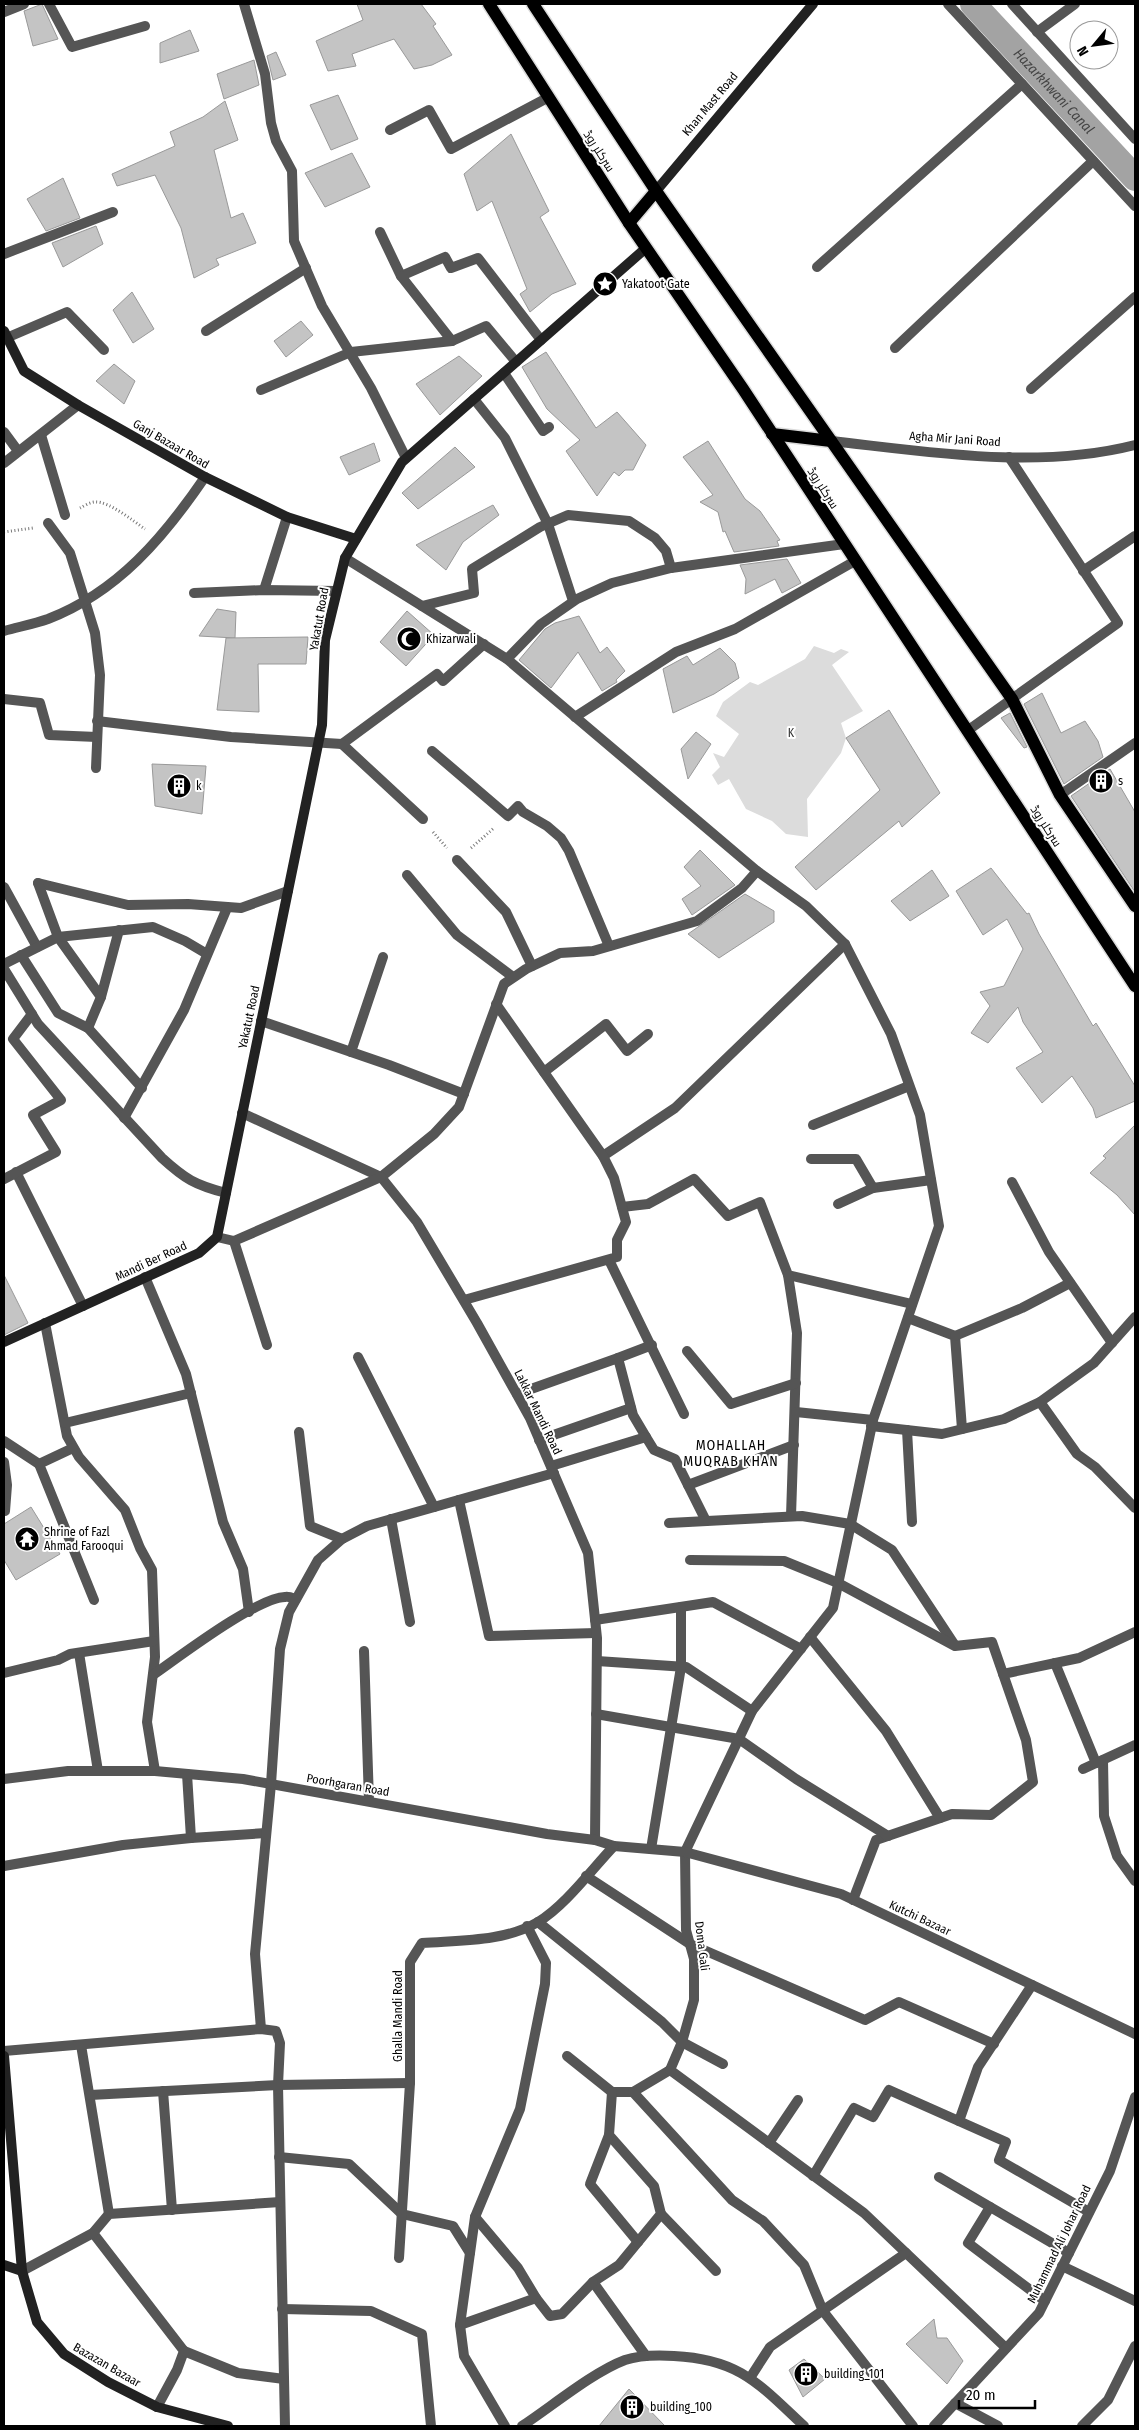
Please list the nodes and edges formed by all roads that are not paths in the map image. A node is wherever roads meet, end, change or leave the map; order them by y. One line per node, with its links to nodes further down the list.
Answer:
1 (24, 4): 10 (street)
2 (49, 4): 11 (street)
3 (244, 4): 26 (street)
4 (489, 4): 14 (main road, سرکلر روڈ)
5 (534, 4): 18 (main road)
6 (813, 4): 18 (street, Khan Mast Road)
7 (948, 4): 13 (street)
8 (1012, 4): 12 (street)
9 (1075, 4): 12 (street)
10 (4, 12)
11 (145, 26)
12 (1036, 32): 16 (street)
13 (1022, 84): 17 (street); 25 (street)
14 (549, 97): 15 (street); 21 (main road, سرکلر روڈ)
15 (390, 130)
16 (1133, 132)
17 (1093, 160): 19 (street); 33 (street)
18 (656, 191): 21 (main road, Khan Mast Road); 46 (main road)
19 (1135, 206)
20 (113, 212): 24 (street)
21 (629, 223): 23 (main road, سرکلر روڈ)
22 (380, 232): 27 (street)
23 (646, 248): 32 (street, Yakatut Road); 44 (main road, سرکلر روڈ)
24 (4, 254)
25 (817, 267)
26 (306, 268): 29 (street); 35 (street)
27 (401, 276): 31 (street); 32 (street)
28 (1135, 297): 38 (street)
29 (206, 331)
30 (5, 336): 34 (street); 41 (street, Ganj Bazaar Road)
31 (452, 340): 35 (street); 36 (street)
32 (541, 340): 36 (street, Yakatut Road)
33 (895, 348)
34 (104, 350)
35 (351, 352): 39 (street); 50 (street)
36 (516, 362): 37 (street, Yakatut Road)
37 (504, 373): 40 (street, Yakatut Road); 42 (street)
38 (1030, 389)
39 (261, 390)
40 (474, 399): 50 (street, Yakatut Road); 56 (street)
41 (78, 405): 45 (street); 52 (street, Ganj Bazaar Road)
42 (550, 427)
43 (4, 432): 48 (street)
44 (772, 434): 46 (main road, Agha Mir Jani Road); 59 (main road, سرکلر روڈ)
45 (41, 435): 48 (street); 53 (street)
46 (831, 441): 49 (street, Agha Mir Jani Road); 73 (main road)
47 (1135, 445): 49 (street, Agha Mir Jani Road)
48 (18, 451): 51 (street)
49 (1008, 457): 63 (street)
50 (406, 458): 58 (street, Yakatut Road)
51 (4, 463)
52 (204, 477): 54 (street, Ganj Bazaar Road); 67 (street)
53 (66, 515)
54 (287, 517): 58 (street, Ganj Bazaar Road); 64 (street)
55 (48, 523): 67 (street)
56 (548, 524): 62 (street); 68 (street); 69 (street)
57 (1135, 536): 63 (street)
58 (356, 539): 60 (street, Yakatut Road)
59 (844, 544): 61 (main road, سرکلر روڈ); 62 (street)
60 (345, 558): 65 (street, Yakatut Road); 69 (street)
61 (855, 561): 75 (street); 77 (main road, سرکلر روڈ)
62 (671, 568): 68 (street)
63 (1083, 571): 73 (street)
64 (264, 590): 65 (street); 66 (street)
65 (336, 591): 79 (street, Yakatut Road)
66 (194, 593)
67 (86, 599): 70 (street); 76 (street)
68 (573, 601): 72 (street)
69 (422, 606): 71 (street)
70 (4, 631)
71 (484, 644): 72 (street); 80 (street)
72 (507, 659): 75 (street)
73 (1012, 699): 77 (street); 84 (main road)
74 (4, 700): 78 (street)
75 (575, 717): 87 (street)
76 (97, 721): 78 (street); 79 (street)
77 (967, 731): 105 (main road, سرکلر روڈ)
78 (97, 737): 83 (street)
79 (318, 744): 80 (street); 90 (street, Yakatut Road)
80 (342, 744): 85 (street)
81 (1135, 744): 84 (street)
82 (432, 750): 96 (street)
83 (96, 768)
84 (1060, 795): 91 (main road)
85 (423, 819)
86 (457, 860): 102 (street)
87 (757, 871): 95 (street); 96 (street)
88 (407, 875): 104 (street)
89 (4, 887): 97 (street)
90 (288, 891): 92 (street); 109 (street, Yakatut Road)
91 (1135, 906)
92 (227, 908): 94 (street); 98 (street)
93 (119, 930): 94 (street); 98 (street); 106 (street)
94 (58, 937): 97 (street); 106 (street)
95 (845, 944): 114 (street); 120 (street)
96 (609, 946): 102 (street)
97 (37, 947): 99 (street)
98 (207, 954): 115 (street)
99 (21, 955): 101 (street); 110 (street)
100 (383, 957): 112 (street)
101 (4, 964)
102 (532, 966): 104 (street)
103 (4, 969): 108 (street)
104 (513, 978): 107 (street)
105 (1135, 986)
106 (101, 998): 110 (street)
107 (496, 1004): 113 (street); 116 (street)
108 (32, 1014): 118 (street); 122 (street)
109 (261, 1021): 112 (street); 117 (street, Yakatut Road)
110 (88, 1028): 115 (street)
111 (648, 1034): 113 (street)
112 (351, 1052): 116 (street)
113 (544, 1072): 120 (street)
114 (909, 1086): 119 (street); 125 (street)
115 (142, 1088): 118 (street)
116 (464, 1094): 123 (street)
117 (242, 1113): 123 (street, Lakkar Mandi Road); 128 (street)
118 (124, 1118): 128 (street)
119 (813, 1125)
120 (603, 1156): 130 (street)
121 (811, 1159): 127 (street)
122 (16, 1172): 124 (street); 139 (street)
123 (381, 1177): 132 (street); 137 (street, Lakkar Mandi Road)
124 (4, 1179)
125 (931, 1180): 127 (street); 138 (street)
126 (1012, 1182): 136 (street)
127 (873, 1188): 129 (street)
128 (226, 1193): 131 (street)
129 (838, 1204)
130 (622, 1208): 133 (street); 134 (street)
131 (217, 1237): 132 (street); 135 (street, Mandi Ber Road)
132 (234, 1241): 147 (street)
133 (608, 1260): 137 (street); 146 (street)
134 (788, 1275): 138 (street); 151 (street)
135 (145, 1277): 139 (street, Mandi Ber Road); 152 (street)
136 (1070, 1283): 143 (street); 145 (street)
137 (464, 1300): 153 (street, Lakkar Mandi Road)
138 (912, 1304): 141 (street)
139 (83, 1306): 142 (street, Mandi Ber Road)
140 (1135, 1317): 145 (street)
141 (908, 1318): 143 (street); 159 (street)
142 (45, 1323): 144 (street, Mandi Ber Road); 158 (street)
143 (955, 1336): 160 (street)
144 (4, 1342)
145 (1112, 1343): 154 (street)
146 (652, 1345): 150 (street); 157 (street)
147 (267, 1346)
148 (687, 1351): 151 (street)
149 (358, 1357): 175 (street)
150 (618, 1358): 153 (street); 155 (street)
151 (796, 1383): 156 (street)
152 (191, 1393): 158 (street); 189 (street)
153 (517, 1394): 164 (street, Lakkar Mandi Road)
154 (1040, 1402): 160 (street); 174 (street)
155 (631, 1408): 163 (street); 164 (street)
156 (796, 1412): 159 (street); 166 (street)
157 (684, 1414)
158 (64, 1423): 167 (street)
159 (872, 1423): 161 (street); 182 (street)
160 (962, 1429): 161 (street)
161 (906, 1430): 180 (street)
162 (299, 1432): 183 (street)
163 (646, 1437): 170 (street); 171 (street)
164 (539, 1440): 170 (street, Lakkar Mandi Road)
165 (4, 1441): 169 (street)
166 (794, 1446): 171 (street); 177 (street)
167 (73, 1448): 169 (street); 195 (street)
168 (4, 1462): 172 (street)
169 (39, 1464): 187 (street)
170 (552, 1470): 173 (street); 190 (street, Lakkar Mandi Road)
171 (688, 1484): 179 (street)
172 (6, 1485): 176 (street)
173 (459, 1500): 175 (street); 193 (street)
174 (1133, 1502)
175 (434, 1507): 178 (street)
176 (5, 1511)
177 (791, 1516): 179 (street); 182 (street)
178 (390, 1520): 183 (street); 191 (street)
179 (706, 1521): 181 (street)
180 (912, 1522)
181 (669, 1523)
182 (850, 1524): 185 (street); 196 (street)
183 (342, 1539): 186 (street)
184 (690, 1560): 185 (street)
185 (838, 1582): 194 (street); 196 (street)
186 (296, 1599): 189 (street); 217 (street)
187 (94, 1600)
188 (682, 1607): 190 (street); 197 (street); 202 (street)
189 (249, 1612): 205 (street)
190 (595, 1620): 193 (street, Lakkar Mandi Road)
191 (410, 1622)
192 (1135, 1632): 201 (street)
193 (596, 1633): 200 (street, Lakkar Mandi Road)
194 (810, 1637): 197 (street); 219 (street)
195 (154, 1642): 199 (street); 205 (street)
196 (955, 1646): 204 (street)
197 (801, 1649): 206 (street)
198 (364, 1651): 218 (street)
199 (79, 1653): 203 (street); 213 (street)
200 (597, 1662): 202 (street); 207 (street, Lakkar Mandi Road)
201 (1055, 1663): 204 (street); 211 (street)
202 (681, 1667): 206 (street); 208 (street)
203 (4, 1674)
204 (1003, 1674): 219 (street)
205 (153, 1675): 214 (street)
206 (752, 1710): 209 (street)
207 (596, 1714): 208 (street); 223 (street, Lakkar Mandi Road)
208 (670, 1727): 209 (street); 225 (street)
209 (739, 1739): 221 (street); 226 (street)
210 (1135, 1745): 211 (street)
211 (1100, 1761): 212 (street); 229 (street)
212 (1084, 1769)
213 (98, 1771): 214 (street, Poorhgaran Road); 216 (street, Poorhgaran Road)
214 (155, 1771): 215 (street, Poorhgaran Road)
215 (187, 1774): 217 (street, Poorhgaran Road); 222 (street)
216 (4, 1778)
217 (271, 1784): 218 (street, Poorhgaran Road); 220 (street)
218 (369, 1801): 223 (street, Poorhgaran Road)
219 (940, 1818): 221 (street)
220 (266, 1833): 222 (street); 235 (street)
221 (888, 1836): 230 (street)
222 (191, 1838): 227 (street)
223 (595, 1840): 224 (street, Poorhgaran Road)
224 (614, 1846): 225 (street, Poorhgaran Road); 228 (street, Ghalla Mandi Road)
225 (652, 1849): 226 (street, Poorhgaran Road)
226 (685, 1852): 230 (street, Kutchi Bazaar); 233 (street, Doma Gali)
227 (4, 1866)
228 (586, 1876): 231 (street, Ghalla Mandi Road); 233 (street)
229 (1135, 1881)
230 (853, 1900): 234 (street, Kutchi Bazaar)
231 (538, 1922): 232 (street, Ghalla Mandi Road); 237 (street)
232 (527, 1926): 245 (street, Ghalla Mandi Road); 266 (street)
233 (690, 1944): 237 (street, Doma Gali); 238 (street)
234 (1032, 1985): 236 (street, Kutchi Bazaar); 238 (street)
235 (261, 2029): 239 (street); 246 (street)
236 (1135, 2034)
237 (682, 2042): 243 (street); 244 (street, Doma Gali)
238 (994, 2044): 253 (street)
239 (82, 2045): 240 (street); 250 (street)
240 (4, 2051)
241 (4, 2056): 275 (street, Bazazan Bazaar)
242 (567, 2056): 248 (street)
243 (723, 2064)
244 (670, 2070): 249 (street); 255 (street)
245 (410, 2083): 246 (street); 264 (street, Ghalla Mandi Road)
246 (278, 2085): 247 (street); 256 (street)
247 (163, 2091): 250 (street); 261 (street)
248 (612, 2092): 249 (street); 254 (street)
249 (633, 2092): 282 (street)
250 (90, 2095): 263 (street)
251 (1135, 2097): 262 (street, Muhammad Ali Johar Road)
252 (798, 2100): 255 (street)
253 (959, 2121): 257 (street); 262 (street)
254 (610, 2135): 265 (street); 268 (street)
255 (769, 2144): 257 (street)
256 (279, 2158): 259 (street); 264 (street)
257 (813, 2176): 271 (street)
258 (939, 2177): 260 (street)
259 (280, 2202): 261 (street); 281 (street)
260 (990, 2207): 270 (street); 280 (street)
261 (172, 2210): 263 (street)
262 (1089, 2212): 270 (street, Muhammad Ali Johar Road)
263 (109, 2214): 267 (street)
264 (402, 2214): 269 (street); 272 (street, Ghalla Mandi Road)
265 (661, 2214): 268 (street); 276 (street)
266 (475, 2217): 269 (street); 278 (street)
267 (93, 2233): 275 (street); 286 (street)
268 (638, 2242): 277 (street)
269 (470, 2253): 283 (street)
270 (1069, 2253): 274 (street, Muhammad Ali Johar Road)
271 (906, 2254): 282 (street); 285 (street)
272 (399, 2258)
273 (4, 2265): 275 (street)
274 (1062, 2266): 279 (street); 280 (street, Muhammad Ali Johar Road)
275 (22, 2271): 291 (street, Bazazan Bazaar)
276 (716, 2271)
277 (593, 2282): 278 (street); 287 (street)
278 (536, 2298): 283 (street)
279 (1135, 2300)
280 (1045, 2301): 285 (street, Muhammad Ali Johar Road)
281 (282, 2309): 289 (street); 294 (street)
282 (823, 2311): 288 (street); 298 (street)
283 (460, 2325): 295 (street)
284 (1135, 2346): 301 (street)
285 (1006, 2348): 290 (street, Muhammad Ali Johar Road)
286 (184, 2351): 289 (street); 291 (street)
287 (646, 2356): 288 (street); 296 (street)
288 (750, 2378): 297 (street)
289 (284, 2379): 293 (street)
290 (955, 2403): 299 (street, Muhammad Ali Johar Road); 300 (street)
291 (157, 2407): 292 (street, Bazazan Bazaar)
292 (228, 2426)
293 (285, 2426)
294 (431, 2426)
295 (505, 2426)
296 (522, 2426)
297 (804, 2426)
298 (913, 2426)
299 (934, 2426)
300 (998, 2426)
301 (1082, 2426)

